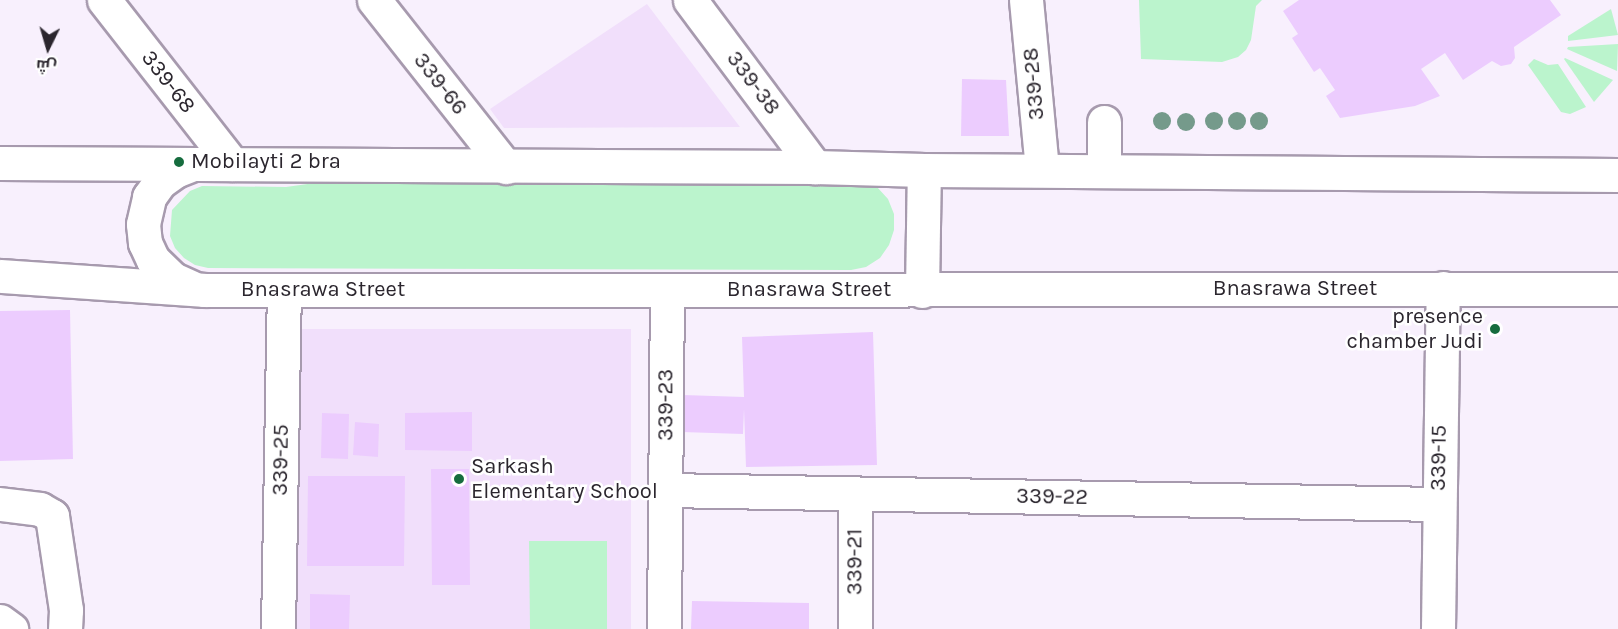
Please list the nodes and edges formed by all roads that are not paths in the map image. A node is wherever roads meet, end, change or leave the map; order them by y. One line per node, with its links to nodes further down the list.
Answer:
1 (104, 0): 9 (main road, 339-68)
2 (374, 0): 10 (main road, 339-66)
3 (1026, 0): 12 (main road, 339-28)
4 (700, 3): 11 (main road, 339-38)
5 (1104, 122): 14 (main road)
6 (1618, 158): 15 (main road)
7 (0, 163): 8 (main road)
8 (197, 163): 9 (main road); 20 (main road)
9 (232, 164): 10 (main road)
10 (506, 167): 11 (main road)
11 (815, 167): 13 (main road)
12 (1042, 169): 13 (main road); 14 (main road)
13 (924, 170): 23 (main road)
14 (1104, 170): 15 (main road)
15 (1581, 175): 16 (main road)
16 (1618, 175)
17 (0, 276): 20 (main road, Bnasrawa Street)
18 (1443, 288): 19 (main road, Bnasrawa Street); 23 (main road, Bnasrawa Street); 27 (main road, 339-15)
19 (1618, 289)
20 (206, 290): 21 (main road, Bnasrawa Street)
21 (284, 290): 22 (main road, Bnasrawa Street); 31 (main road, 339-25)
22 (667, 290): 23 (main road, Bnasrawa Street); 24 (main road, 339-23)
23 (922, 291)
24 (666, 490): 25 (main road, 339-22); 32 (main road, 339-23)
25 (855, 494): 27 (main road, 339-22); 33 (main road, 339-21)
26 (0, 504): 30 (main road)
27 (1438, 504): 34 (main road, 339-15)
28 (0, 621): 29 (main road)
29 (11, 629)
30 (65, 629)
31 (278, 629)
32 (664, 629)
33 (855, 629)
34 (1438, 629)

